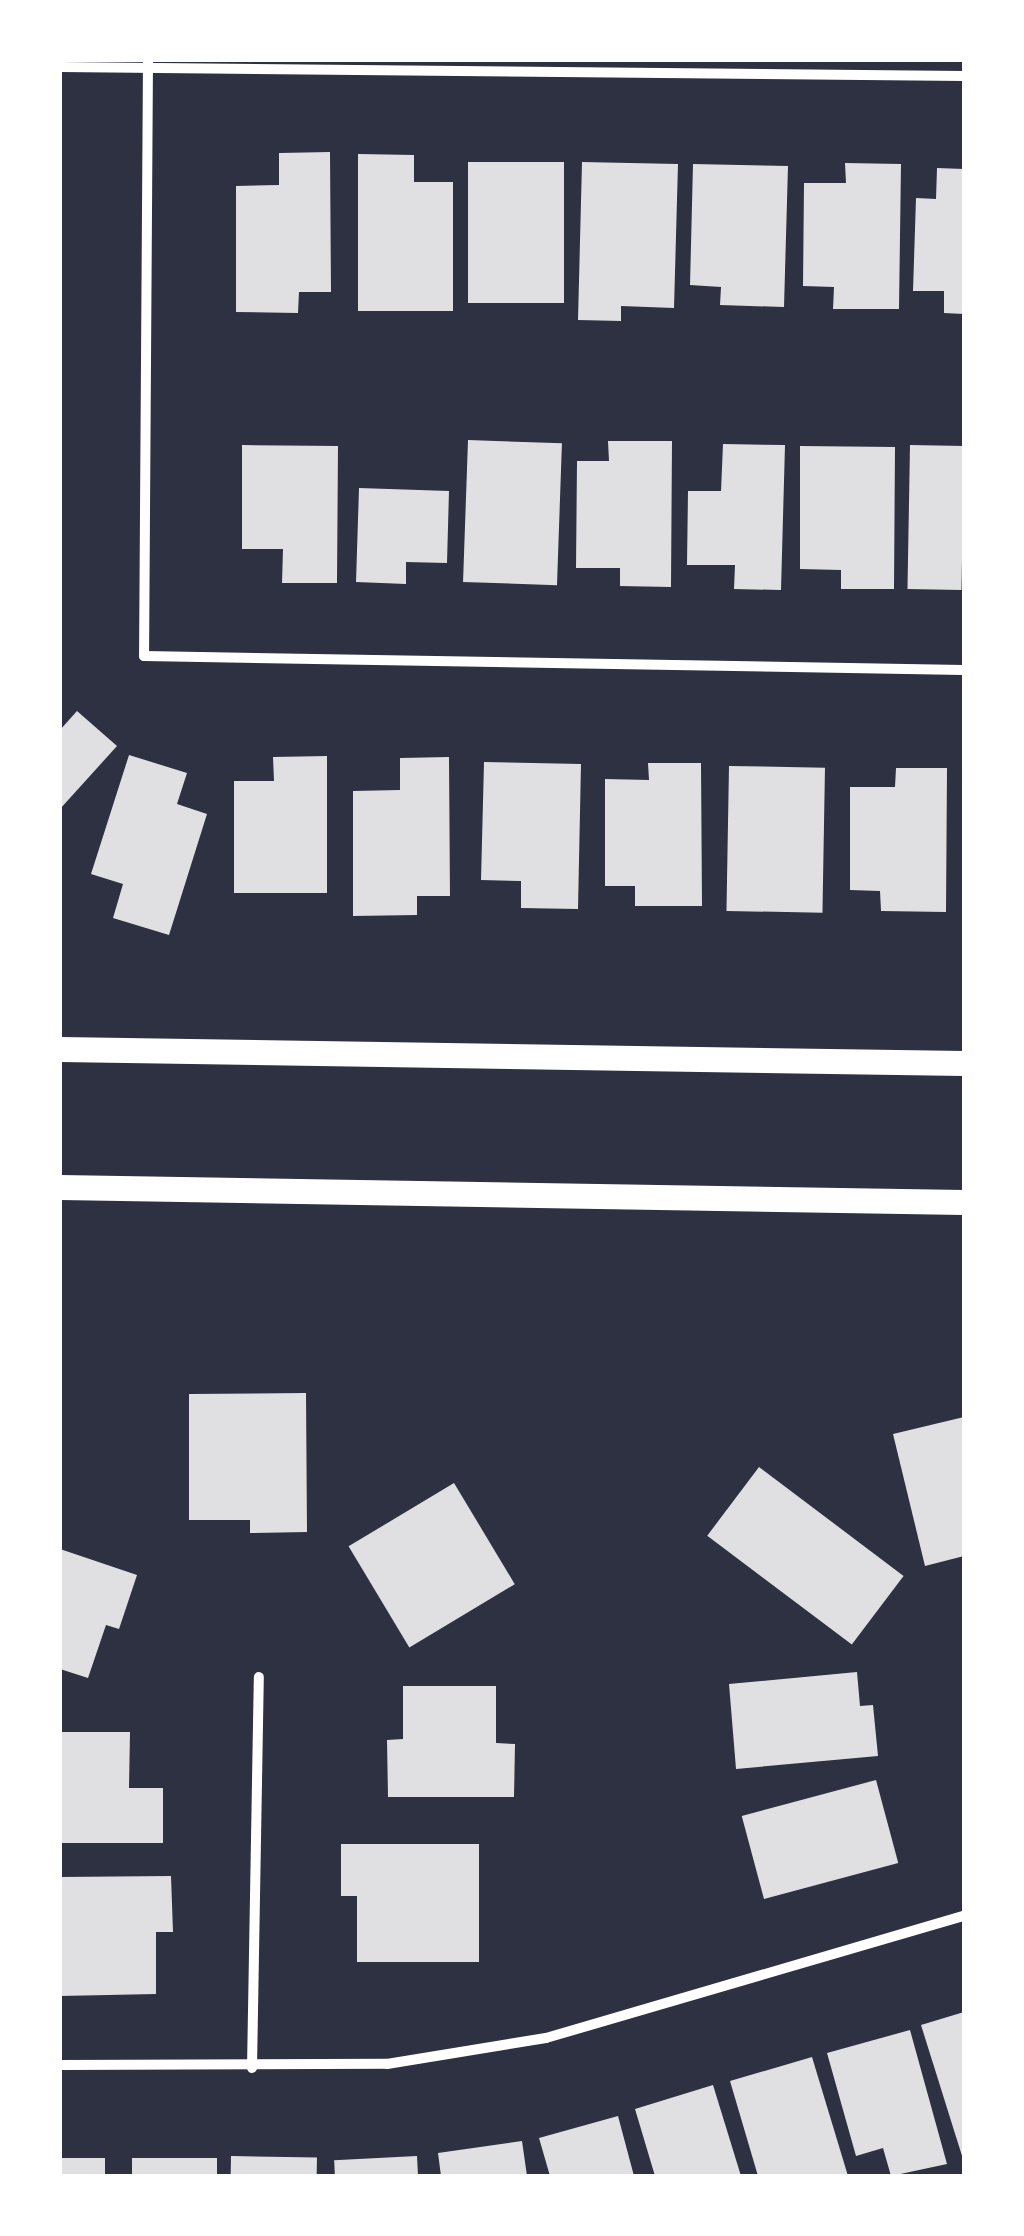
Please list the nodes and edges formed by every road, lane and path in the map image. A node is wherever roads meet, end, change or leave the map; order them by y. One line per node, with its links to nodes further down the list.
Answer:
1 (148, 64): 2 (street); 3 (street); 4 (street)
2 (60, 67)
3 (964, 76)
4 (964, 670)
5 (60, 1050): 6 (main road)
6 (964, 1063)
7 (60, 1187): 8 (main road)
8 (964, 1202)
9 (259, 1678): 12 (street)
10 (964, 1916): 12 (street)
11 (60, 2065): 12 (street)
12 (252, 2068)

